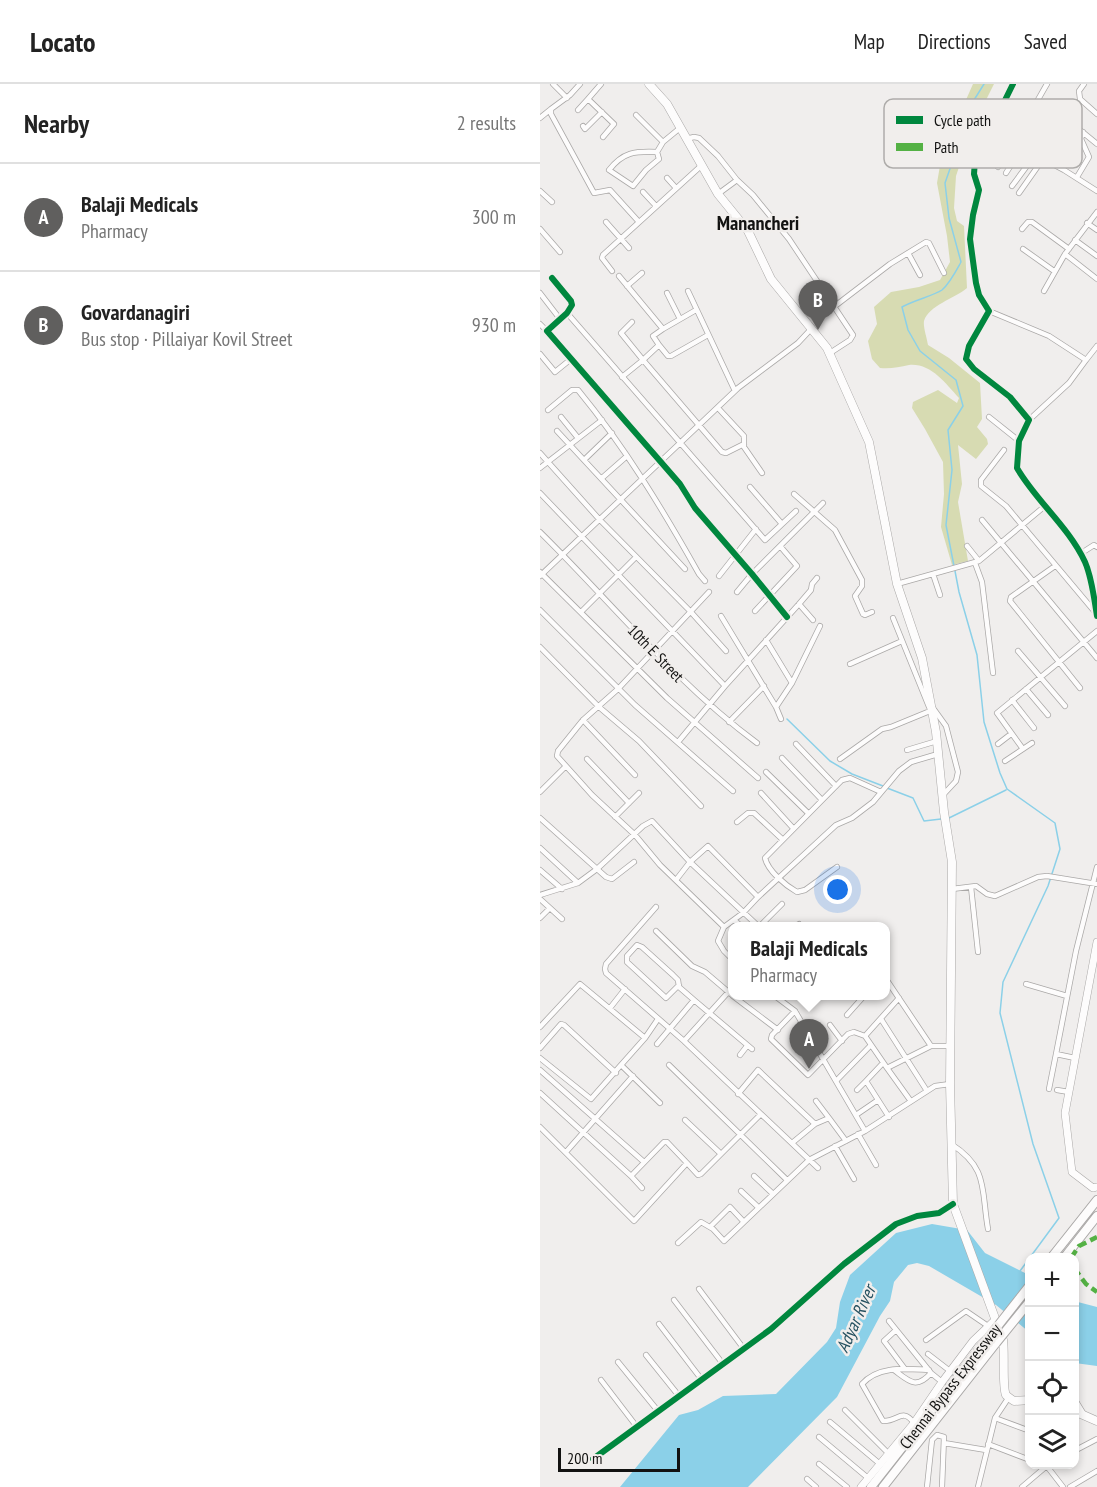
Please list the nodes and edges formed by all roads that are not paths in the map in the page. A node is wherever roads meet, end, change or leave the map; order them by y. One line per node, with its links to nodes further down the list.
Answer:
1 (552, 84): 8 (street)
2 (580, 84): 8 (street)
3 (601, 84): 9 (street)
4 (649, 84): 23 (main road)
5 (1012, 84): 10 (street)
6 (1047, 84): 11 (street)
7 (1084, 84): 12 (street)
8 (567, 98): 15 (street)
9 (588, 99): 16 (street); 18 (street)
10 (1005, 99)
11 (1038, 99)
12 (1080, 99)
13 (1082, 101): 17 (street)
14 (1097, 102): 17 (street)
15 (551, 109): 21 (street); 53 (street)
16 (578, 110)
17 (1092, 110): 19 (street)
18 (602, 112): 22 (street); 26 (street)
19 (1097, 114)
20 (636, 115): 29 (street)
21 (540, 118)
22 (583, 126)
23 (680, 128): 27 (main road); 29 (street)
24 (1083, 132): 25 (street); 30 (street)
25 (1082, 136)
26 (603, 137)
27 (686, 140): 32 (main road); 41 (street)
28 (1082, 141): 39 (street)
29 (663, 142): 31 (street)
30 (1097, 144)
31 (657, 152): 31 (street)
32 (702, 165): 43 (street); 48 (main road)
33 (974, 168): 81 (street)
34 (1009, 168): 38 (street)
35 (1025, 168): 42 (street)
36 (1036, 168): 47 (street)
37 (1060, 168): 39 (street)
38 (1006, 173)
39 (1077, 177): 45 (street)
40 (667, 178): 43 (street)
41 (737, 180): 48 (street); 79 (street)
42 (1012, 186)
43 (676, 188): 50 (street)
44 (540, 191): 49 (street)
45 (1097, 191)
46 (644, 192): 50 (street)
47 (1019, 192)
48 (718, 194): 87 (main road)
49 (552, 202)
50 (656, 206): 53 (street)
51 (1097, 212): 54 (street)
52 (606, 222): 58 (street)
53 (639, 222): 58 (street)
54 (1087, 223): 57 (street); 59 (street)
55 (540, 229): 62 (street)
56 (1022, 229): 63 (street)
57 (1097, 230)
58 (620, 239): 60 (street); 66 (street)
59 (1075, 240): 63 (street); 65 (street)
60 (628, 248)
61 (1023, 249): 67 (street)
62 (560, 252)
63 (1067, 252): 67 (street); 73 (street)
64 (908, 253): 69 (street); 70 (street); 79 (street)
65 (1097, 256)
66 (612, 271)
67 (1054, 272): 76 (street)
68 (642, 273): 74 (street)
69 (944, 273)
70 (920, 275)
71 (619, 276): 74 (street)
72 (552, 278): 82 (street)
73 (1097, 279)
74 (627, 286): 88 (street)
75 (688, 291): 80 (street)
76 (1044, 291)
77 (540, 293): 83 (street)
78 (667, 293): 84 (street)
79 (835, 306): 93 (street)
80 (696, 310): 84 (street); 90 (street)
81 (989, 311): 97 (street); 105 (street)
82 (567, 313): 83 (street); 98 (street)
83 (560, 319): 89 (street)
84 (680, 320): 88 (street)
85 (632, 322): 96 (street)
86 (540, 324): 89 (street)
87 (812, 328): 93 (main road); 99 (street)
88 (663, 329): 91 (street)
89 (547, 332): 95 (street)
90 (708, 335): 91 (street); 99 (street)
91 (659, 345): 96 (street)
92 (1097, 346): 97 (street)
93 (830, 353): 158 (main road)
94 (540, 354): 95 (street)
95 (571, 359): 119 (street)
96 (643, 360): 98 (street); 106 (street)
97 (1086, 360): 105 (street)
98 (622, 377): 111 (street)
99 (735, 391): 100 (street)
100 (718, 408): 106 (street); 112 (street)
101 (548, 410): 104 (street)
102 (561, 417): 109 (street)
103 (989, 417): 110 (street)
104 (602, 420): 108 (street); 109 (street)
105 (1029, 420): 110 (street)
106 (700, 425): 111 (street); 112 (street)
107 (557, 431): 113 (street)
108 (612, 434): 116 (street); 117 (street)
109 (578, 438): 113 (street)
110 (1019, 441): 129 (street)
111 (680, 444): 119 (street); 136 (street)
112 (744, 444): 121 (street)
113 (570, 445): 117 (street); 118 (street)
114 (1004, 450): 135 (street)
115 (540, 453): 118 (street)
116 (627, 456): 122 (street); 123 (street)
117 (584, 460): 122 (street)
118 (548, 462): 120 (street); 132 (street)
119 (661, 462): 123 (street); 145 (street)
120 (540, 468)
121 (762, 473)
122 (602, 478): 127 (street)
123 (644, 480): 127 (street); 156 (street)
124 (750, 487): 134 (street)
125 (540, 493): 138 (street)
126 (794, 494): 131 (street)
127 (621, 499): 132 (street); 149 (street)
128 (824, 503): 131 (street)
129 (1045, 506): 135 (street); 143 (street)
130 (796, 511): 134 (street)
131 (814, 512): 140 (street); 169 (street)
132 (599, 519): 138 (street); 146 (street)
133 (982, 520): 139 (street)
134 (782, 524): 136 (street)
135 (1022, 526): 139 (street); 148 (street)
136 (756, 530): 145 (street)
137 (540, 532): 144 (street, 10th E Street)
138 (581, 537): 144 (street); 153 (street)
139 (1001, 543): 147 (street); 157 (street)
140 (780, 546): 151 (street); 162 (street)
141 (967, 546): 147 (street)
142 (1097, 547): 143 (street)
143 (1080, 554): 170 (street)
144 (562, 555): 150 (street); 161 (street, 10th E Street)
145 (736, 556): 151 (street); 154 (street)
146 (636, 557): 153 (street); 167 (street)
147 (976, 562): 152 (street); 190 (street)
148 (1055, 566): 157 (street); 170 (street)
149 (685, 569)
150 (541, 574): 189 (street)
151 (752, 574): 160 (street); 162 (street)
152 (933, 574): 158 (street); 163 (street)
153 (617, 575): 161 (street); 177 (street)
154 (719, 576)
155 (817, 578): 164 (street)
156 (705, 581)
157 (1033, 582): 180 (street); 187 (street)
158 (897, 584): 203 (main road)
159 (709, 592): 167 (street)
160 (737, 592)
161 (599, 594): 166 (street); 182 (street, 10th E Street)
162 (770, 595): 168 (street); 172 (street)
163 (940, 595)
164 (799, 604): 172 (street); 174 (street)
165 (540, 610): 196 (street)
166 (582, 611)
167 (690, 611): 177 (street); 183 (street)
168 (755, 611)
169 (872, 612)
170 (1097, 615)
171 (722, 616): 186 (street)
172 (787, 617): 178 (street)
173 (892, 618): 179 (street)
174 (813, 620)
175 (820, 626): 192 (street)
176 (1097, 631): 180 (street)
177 (671, 632): 182 (street); 193 (street)
178 (766, 640): 186 (street); 192 (street)
179 (902, 641): 188 (street); 203 (street)
180 (1082, 642): 185 (street); 187 (street)
181 (540, 647): 201 (street)
182 (653, 651): 189 (street); 199 (street, 10th E Street)
183 (726, 651)
184 (1018, 651): 191 (street)
185 (1097, 658)
186 (748, 660): 193 (street); 194 (street)
187 (1059, 661): 191 (street); 195 (street)
188 (850, 664)
189 (635, 668): 196 (street); 207 (street)
190 (993, 673)
191 (1041, 677): 197 (street); 200 (street)
192 (792, 683): 202 (street)
193 (724, 686): 199 (street)
194 (764, 686): 202 (street); 208 (street)
195 (1080, 688)
196 (618, 689): 201 (street); 212 (street)
197 (1026, 689): 198 (street); 204 (street)
198 (1012, 700): 209 (street); 210 (street)
199 (709, 706): 207 (street); 208 (street, 10th E Street)
200 (1065, 706)
201 (599, 707): 206 (street); 237 (street)
202 (776, 707): 205 (street)
203 (931, 710): 211 (main road); 222 (street); 234 (street)
204 (1048, 715)
205 (781, 719)
206 (583, 720): 224 (street); 226 (street)
207 (695, 722): 212 (street); 227 (street)
208 (729, 722): 213 (street, 10th E Street)
209 (1034, 728)
210 (1011, 734): 216 (street); 217 (street)
211 (937, 741): 218 (street); 219 (main road)
212 (678, 742): 230 (street)
213 (757, 743)
214 (1032, 743): 217 (street)
215 (796, 744): 228 (street)
216 (998, 744)
217 (1023, 749): 223 (street)
218 (907, 750)
219 (938, 754): 229 (street); 234 (main road)
220 (782, 758): 235 (street)
221 (587, 759): 236 (street)
222 (840, 759)
223 (1005, 761)
224 (566, 766): 231 (street); 239 (street)
225 (766, 772): 238 (street)
226 (635, 775)
227 (758, 778)
228 (836, 786): 229 (street); 235 (street)
229 (884, 788): 252 (street)
230 (734, 791)
231 (540, 792)
232 (639, 793): 236 (street)
233 (761, 793): 242 (street)
234 (942, 796): 258 (main road)
235 (822, 800): 238 (street)
236 (629, 803): 239 (street)
237 (700, 806)
238 (808, 813): 242 (street)
239 (615, 817): 243 (street)
240 (540, 818): 250 (street)
241 (737, 822): 244 (street)
242 (794, 828): 244 (street)
243 (635, 835): 247 (street); 250 (street); 253 (street)
244 (783, 839): 252 (street)
245 (540, 848): 255 (street)
246 (634, 862): 250 (street)
247 (690, 862): 253 (street); 260 (street); 264 (street)
248 (837, 867): 252 (street)
249 (1097, 867): 254 (street)
250 (597, 869): 255 (street)
251 (540, 870): 257 (street)
252 (778, 878): 260 (street)
253 (676, 880): 272 (street)
254 (1094, 883): 256 (street); 284 (street)
255 (578, 884): 257 (street)
256 (971, 887): 258 (street); 275 (street)
257 (562, 889): 259 (street)
258 (952, 889): 309 (main road)
259 (540, 897): 263 (street)
260 (758, 897): 264 (street)
261 (782, 904): 270 (street)
262 (656, 907): 282 (street)
263 (550, 908): 265 (street); 266 (street)
264 (743, 913): 267 (street); 269 (street)
265 (540, 918)
266 (562, 918)
267 (734, 920): 268 (street)
268 (731, 922)
269 (753, 922)
270 (764, 922)
271 (728, 924): 272 (street)
272 (724, 927): 276 (street)
273 (656, 931): 281 (street)
274 (1097, 942): 277 (street)
275 (978, 952)
276 (728, 955)
277 (1095, 960): 314 (street)
278 (1026, 984): 284 (street)
279 (679, 985): 285 (street); 285 (street); 287 (street)
280 (890, 986): 286 (street)
281 (728, 989)
282 (625, 990): 292 (street); 296 (street)
283 (728, 996): 294 (street)
284 (1066, 996): 311 (street)
285 (667, 998): 291 (street)
286 (898, 998): 297 (street); 308 (street)
287 (694, 1000): 294 (street); 300 (street)
288 (742, 1000): 301 (street)
289 (780, 1000): 293 (street)
290 (860, 1000): 295 (street)
291 (662, 1002)
292 (610, 1008): 298 (street); 303 (street)
293 (795, 1011): 301 (street); 316 (street)
294 (710, 1012): 304 (street); 312 (street)
295 (847, 1015)
296 (658, 1019): 300 (street); 303 (street)
297 (880, 1019): 302 (street); 315 (street)
298 (541, 1023)
299 (830, 1025): 305 (street)
300 (670, 1029): 304 (street); 306 (street)
301 (778, 1030): 316 (street)
302 (865, 1036): 305 (street); 307 (street)
303 (645, 1038): 318 (street)
304 (684, 1041): 333 (street)
305 (842, 1041): 316 (street)
306 (657, 1044)
307 (871, 1045): 317 (street); 324 (street)
308 (931, 1046): 309 (street); 315 (street)
309 (951, 1046): 326 (main road)
310 (540, 1047): 322 (street)
311 (1056, 1054): 314 (street); 327 (street)
312 (740, 1055)
313 (540, 1058): 322 (street)
314 (1075, 1058): 331 (street)
315 (906, 1059): 320 (street); 329 (street)
316 (824, 1060): 324 (street)
317 (883, 1063): 320 (street); 325 (street)
318 (621, 1065): 322 (street); 323 (street)
319 (669, 1065): 349 (street)
320 (887, 1068): 335 (street)
321 (540, 1070): 341 (street)
322 (616, 1073)
323 (633, 1076): 337 (street); 341 (street)
324 (836, 1081): 339 (street)
325 (866, 1081): 328 (street); 334 (street)
326 (950, 1084): 329 (street); 352 (main road)
327 (1049, 1089)
328 (857, 1090)
329 (927, 1090): 335 (street)
330 (1057, 1090): 331 (street)
331 (1069, 1092): 365 (street)
332 (540, 1093): 347 (street)
333 (738, 1094): 338 (street); 344 (street)
334 (878, 1100): 339 (street); 340 (street)
335 (910, 1100): 340 (street)
336 (816, 1101): 342 (street)
337 (660, 1103)
338 (761, 1114): 349 (street); 351 (street)
339 (856, 1115): 346 (street)
340 (889, 1117): 346 (street)
341 (595, 1118): 347 (street); 357 (street)
342 (829, 1118): 344 (street); 350 (street)
343 (686, 1120): 355 (street)
344 (815, 1124): 351 (street)
345 (540, 1127): 354 (street)
346 (865, 1131): 348 (street)
347 (583, 1132): 354 (street); 361 (street)
348 (858, 1134): 350 (street); 359 (street)
349 (741, 1135): 355 (street); 364 (street)
350 (846, 1141): 353 (street)
351 (792, 1143): 356 (street)
352 (951, 1144): 370 (main road); 375 (street)
353 (835, 1146): 356 (street); 363 (street)
354 (566, 1152): 358 (street)
355 (721, 1154): 358 (street)
356 (808, 1160): 360 (street); 364 (street)
357 (644, 1162): 358 (street); 361 (street)
358 (687, 1163)
359 (876, 1165)
360 (818, 1168)
361 (631, 1176): 366 (street)
362 (754, 1176): 368 (street)
363 (854, 1179)
364 (787, 1180): 368 (street)
365 (1097, 1187)
366 (642, 1188)
367 (741, 1191): 371 (street)
368 (772, 1193): 371 (street)
369 (1097, 1200): 377 (highway)
370 (954, 1206): 383 (main road); 389 (street)
371 (758, 1207): 373 (street)
372 (1097, 1216): 378 (highway)
373 (743, 1221): 374 (street); 374 (street)
374 (710, 1227): 376 (street)
375 (988, 1230)
376 (678, 1243)
377 (1054, 1253)
378 (1067, 1253)
379 (699, 1289): 389 (street)
380 (1025, 1290): 430 (highway, Chennai Bypass Expressway, bridge)
381 (674, 1300): 393 (street)
382 (1025, 1306): 434 (highway, Chennai Bypass Expressway, bridge)
383 (994, 1319): 386 (street); 402 (main road)
384 (890, 1322): 387 (street)
385 (659, 1324): 399 (street)
386 (988, 1326): 388 (street); 396 (street)
387 (896, 1330): 394 (street); 397 (street)
388 (927, 1340)
389 (744, 1349): 393 (street)
390 (646, 1354): 401 (street)
391 (928, 1354): 396 (street)
392 (618, 1362): 406 (street)
393 (723, 1364): 399 (street)
394 (905, 1369): 395 (street); 397 (street)
395 (894, 1370): 397 (street); 412 (street)
396 (950, 1371): 400 (street)
397 (930, 1372): 400 (street)
398 (601, 1380): 413 (street)
399 (702, 1380): 401 (street)
400 (942, 1382): 412 (street)
401 (680, 1396): 406 (street)
402 (1009, 1397): 403 (main road); 409 (street)
403 (1025, 1400)
404 (1079, 1406): 408 (street)
405 (845, 1410): 420 (street)
406 (658, 1411): 413 (street)
407 (1079, 1413): 408 (main road)
408 (1085, 1416): 410 (main road)
409 (995, 1418): 414 (street); 418 (street)
410 (1097, 1421)
411 (830, 1422): 424 (street)
412 (914, 1424): 420 (street)
413 (637, 1427): 422 (street)
414 (1025, 1429)
415 (819, 1437): 430 (street)
416 (1097, 1438): 419 (street)
417 (944, 1443): 418 (street); 435 (street); 436 (street)
418 (987, 1447): 421 (street); 437 (street)
419 (1079, 1448)
420 (888, 1452): 424 (street)
421 (1025, 1459)
422 (593, 1460)
423 (819, 1464): 432 (street)
424 (880, 1464): 430 (street)
425 (1042, 1469): 429 (street)
426 (1049, 1469): 440 (street)
427 (1097, 1471): 441 (street)
428 (807, 1479): 431 (street)
429 (1030, 1480): 438 (street); 439 (street)
430 (870, 1483): 433 (street)
431 (816, 1487)
432 (848, 1487)
433 (861, 1487)
434 (883, 1487)
435 (927, 1487)
436 (942, 1487)
437 (978, 1487)
438 (1022, 1487)
439 (1034, 1487)
440 (1063, 1487)
441 (1070, 1487)

